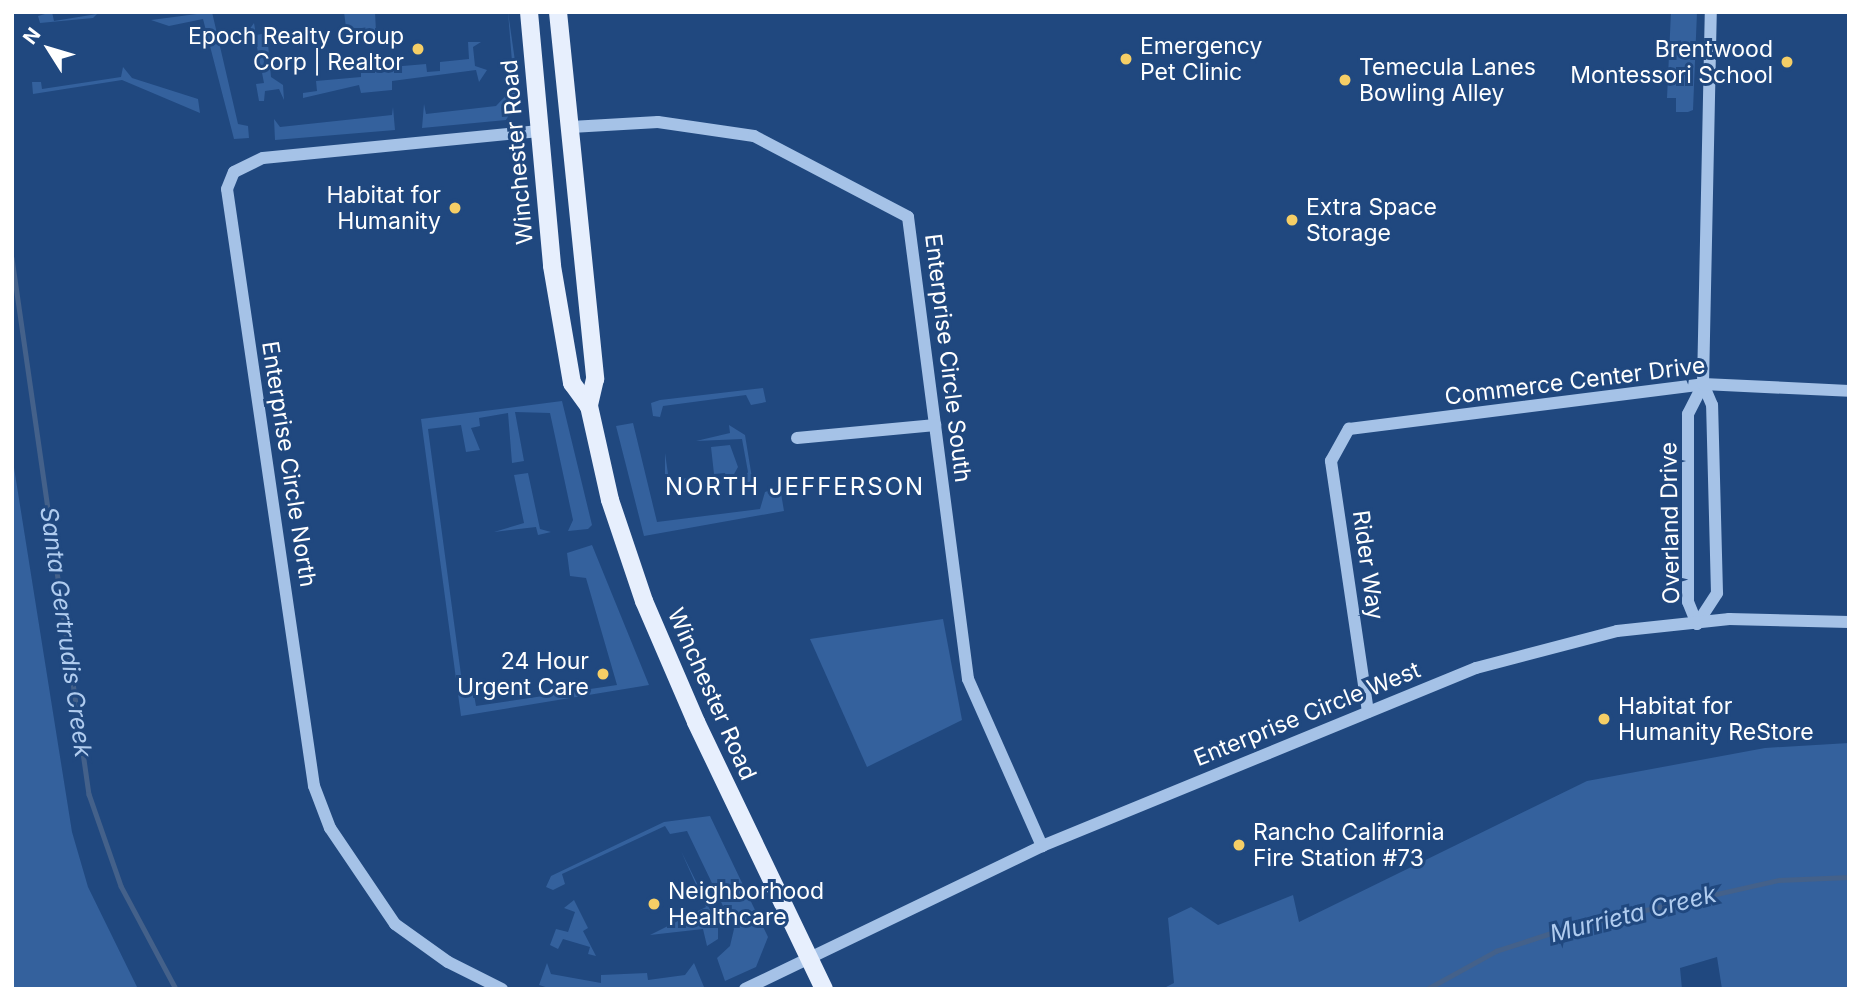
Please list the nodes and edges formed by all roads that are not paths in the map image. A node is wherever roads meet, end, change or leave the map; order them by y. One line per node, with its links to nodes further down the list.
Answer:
1 (529, 12): 5 (main road, Winchester Road)
2 (558, 12): 4 (main road, Winchester Road)
3 (1711, 12): 6 (street, Overland Drive)
4 (571, 127): 8 (main road, Winchester Road); 9 (street, Enterprise Circle South)
5 (537, 131): 8 (main road, Winchester Road); 17 (street, Enterprise Circle North)
6 (1703, 384): 7 (street, Commerce Center Drive); 10 (street, Commerce Center Drive); 13 (street, Overland Drive); 13 (street, Overland Drive)
7 (1849, 391)
8 (589, 406): 16 (main road, Winchester Road)
9 (935, 425): 11 (street); 15 (street, Enterprise Circle South)
10 (1349, 429): 14 (street, Rider Way)
11 (797, 438)
12 (1849, 622): 13 (street, Enterprise Circle West)
13 (1696, 624): 14 (street, Enterprise Circle West)
14 (1368, 712): 15 (street, Enterprise Circle West)
15 (1042, 846): 16 (street, Enterprise Circle West)
16 (811, 960): 18 (street); 19 (main road, Winchester Road)
17 (502, 989)
18 (745, 989)
19 (824, 989)

